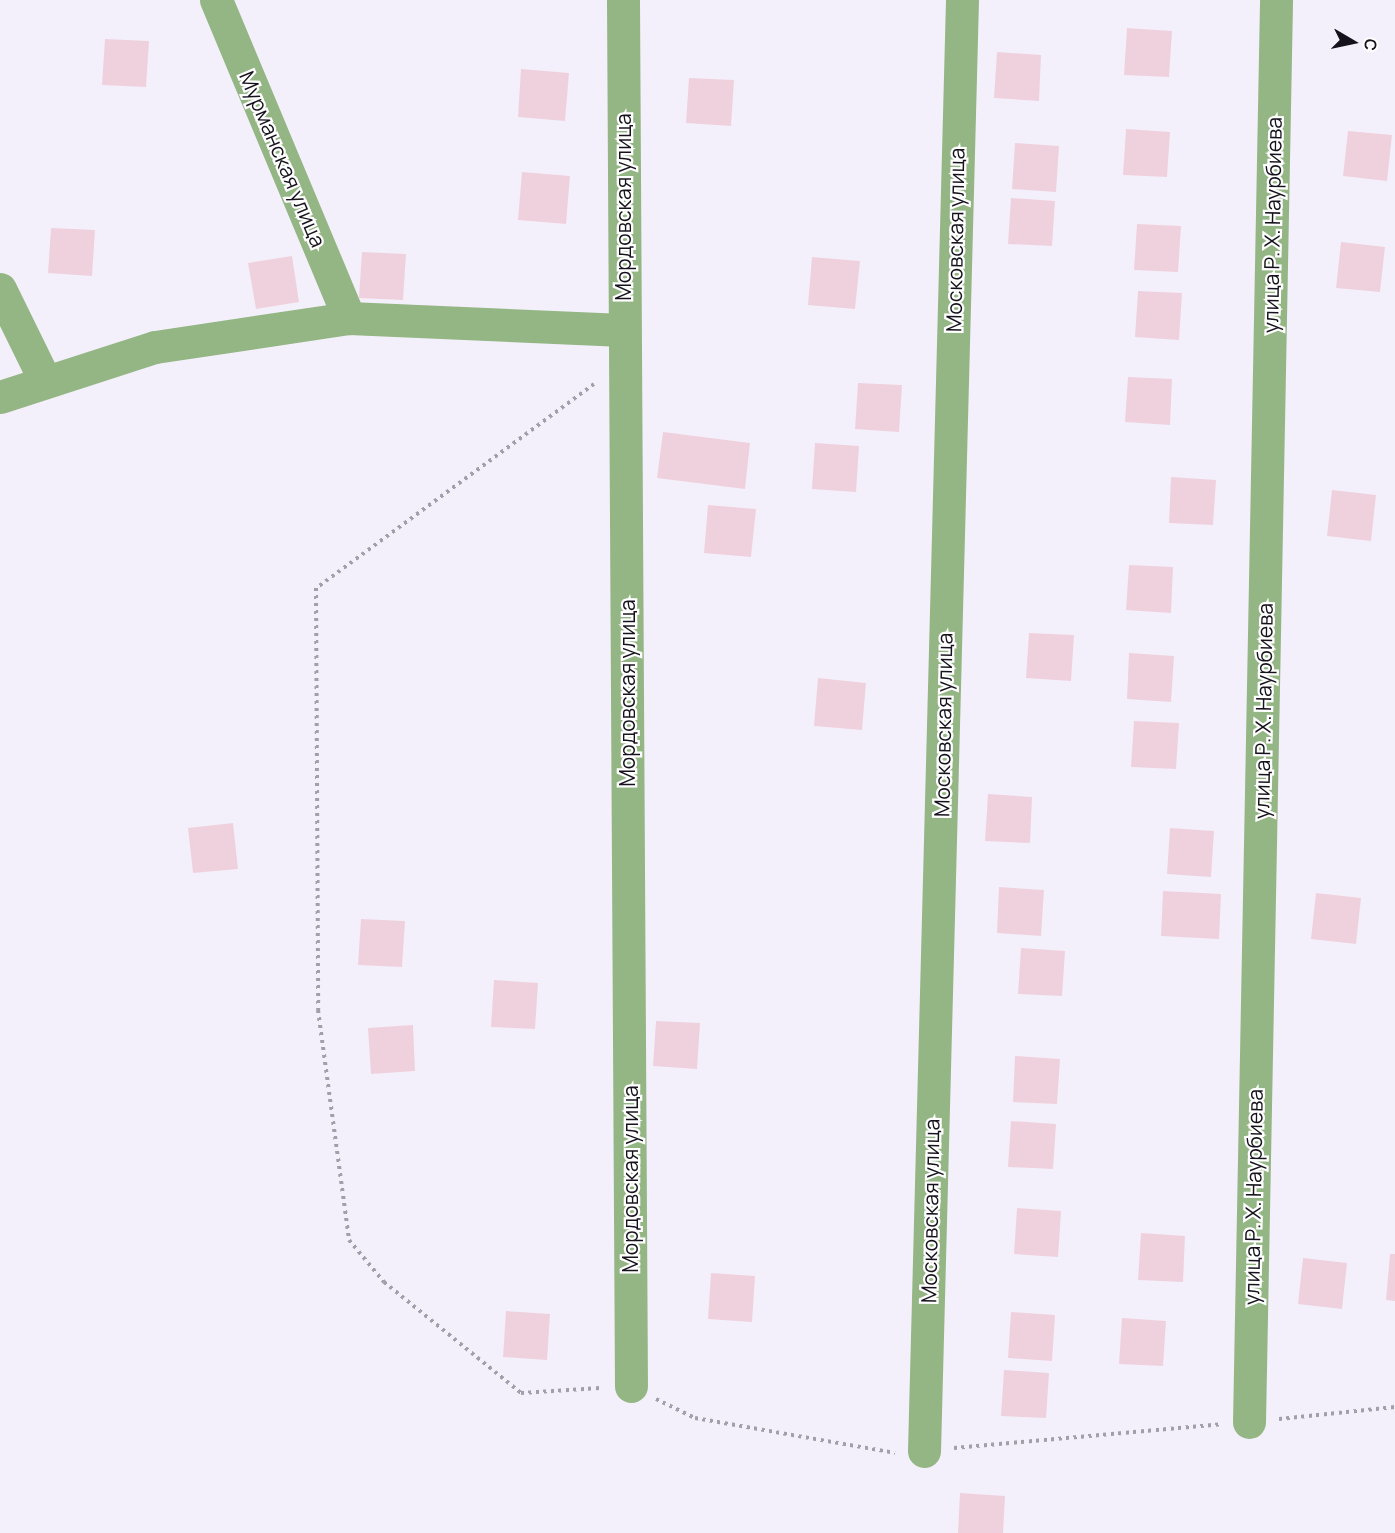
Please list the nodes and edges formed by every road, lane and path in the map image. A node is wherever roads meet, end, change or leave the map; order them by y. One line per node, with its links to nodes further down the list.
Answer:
1 (216, 0): 6 (street, Мурманская улица)
2 (623, 0): 7 (street, Мордовская улица)
3 (962, 0): 13 (street, Московская улица)
4 (1276, 0): 12 (street, улица Р. Х. Наурбиева)
5 (0, 289): 8 (street)
6 (349, 318): 7 (street); 8 (street)
7 (624, 345): 10 (street, Мордовская улица); 11 (path)
8 (45, 381): 9 (street)
9 (0, 397)
10 (631, 1386)
11 (521, 1393)
12 (1249, 1422)
13 (924, 1451)

